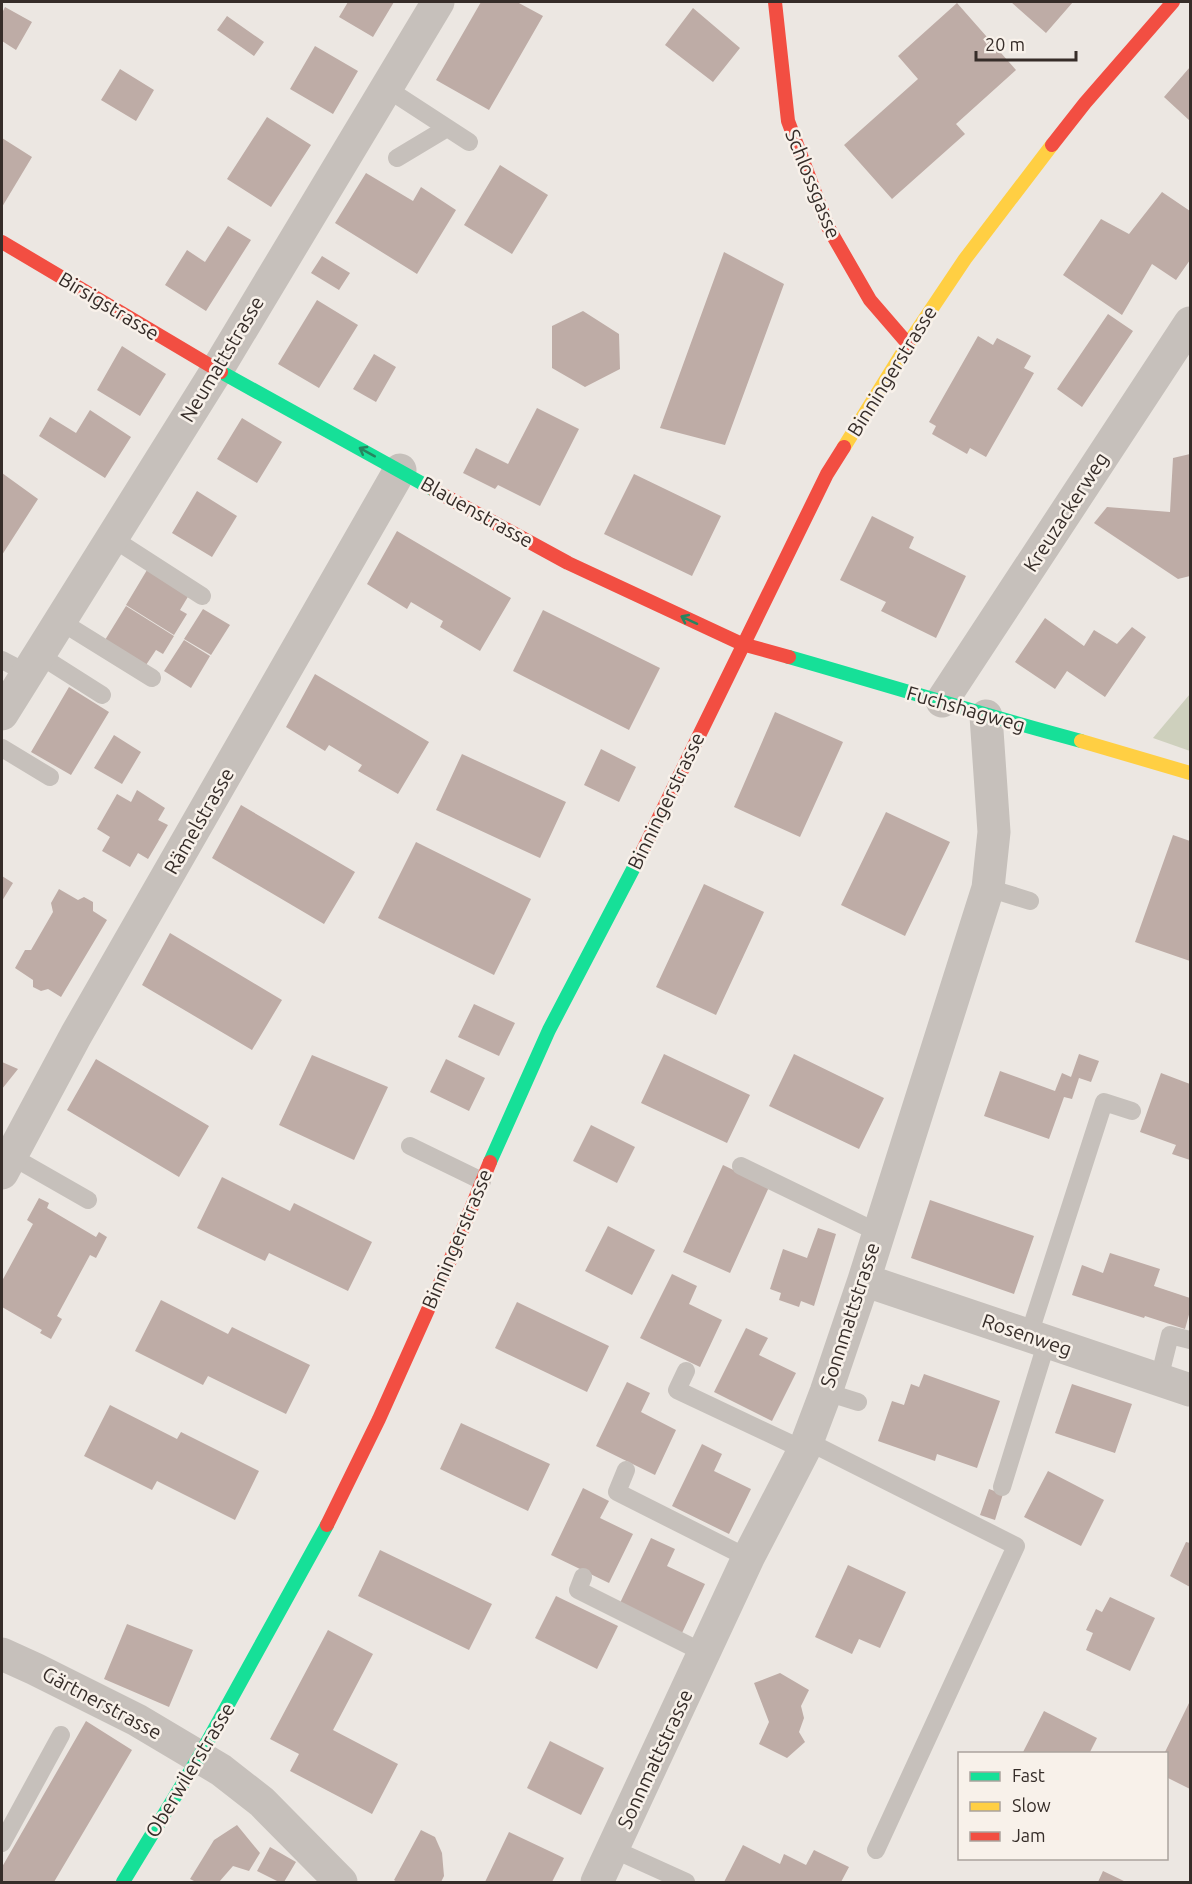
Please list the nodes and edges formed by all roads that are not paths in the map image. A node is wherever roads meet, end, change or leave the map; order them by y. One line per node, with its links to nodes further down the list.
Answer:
1 (438, 2): 4 (street, Neumattstrasse)
2 (775, 2): 10 (main road, Schlossgasse)
3 (1173, 2): 10 (main road, Binningerstrasse)
4 (386, 88): 5 (lane); 11 (street, Neumattstrasse)
5 (447, 128): 6 (lane); 7 (lane)
6 (469, 142)
7 (397, 158)
8 (2, 242): 11 (main road, Birsigstrasse)
9 (1191, 323): 20 (street, Kreuzackerweg)
10 (908, 344): 16 (main road, Binningerstrasse)
11 (217, 370): 12 (main road, Blauenstrasse, one-way to 11); 13 (street, Neumattstrasse)
12 (400, 470): 16 (main road, Blauenstrasse, one-way to 12); 29 (street, Rämelstrasse)
13 (112, 538): 14 (lane); 15 (street, Neumattstrasse)
14 (202, 596)
15 (60, 621): 17 (lane); 18 (street, Neumattstrasse)
16 (742, 644): 20 (main road, Fuchshagweg); 31 (main road, Binningerstrasse)
17 (152, 678)
18 (15, 679): 19 (lane)
19 (102, 695)
20 (942, 701): 21 (main road, Fuchshagweg)
21 (986, 716): 23 (main road, Fuchshagweg); 25 (street, Sonnmattstrasse)
22 (2, 748): 24 (lane)
23 (1191, 774)
24 (50, 777)
25 (988, 888): 26 (lane); 33 (street, Sonnmattstrasse)
26 (1030, 902)
27 (1132, 1111): 35 (lane)
28 (410, 1146): 31 (lane)
29 (6, 1164): 32 (lane)
30 (741, 1166): 33 (lane)
31 (482, 1181): 49 (main road, Binningerstrasse)
32 (88, 1200)
33 (877, 1232): 34 (street, Sonnmattstrasse)
34 (864, 1280): 35 (street, Rosenweg); 40 (street, Sonnmattstrasse)
35 (1038, 1338): 38 (street, Rosenweg); 44 (lane)
36 (1191, 1340): 38 (lane)
37 (686, 1371): 42 (lane)
38 (1159, 1379): 39 (street, Rosenweg)
39 (1191, 1390)
40 (826, 1392): 41 (lane); 42 (street, Sonnmattstrasse)
41 (858, 1402)
42 (805, 1445): 45 (street, Sonnmattstrasse); 54 (lane)
43 (626, 1470): 45 (lane)
44 (1002, 1487)
45 (748, 1558): 47 (street, Sonnmattstrasse)
46 (584, 1577): 47 (lane)
47 (704, 1653): 53 (street, Sonnmattstrasse)
48 (2, 1654): 51 (street, Gärtnerstrasse)
49 (255, 1658): 51 (main road, Oberwilerstrasse)
50 (61, 1735): 52 (lane)
51 (199, 1757): 55 (main road, Oberwilerstrasse); 56 (street, Gärtnerstrasse)
52 (2, 1844)
53 (613, 1849): 57 (street, Sonnmattstrasse); 58 (lane)
54 (876, 1850)
55 (123, 1882)
56 (341, 1882)
57 (597, 1882)
58 (686, 1882)

